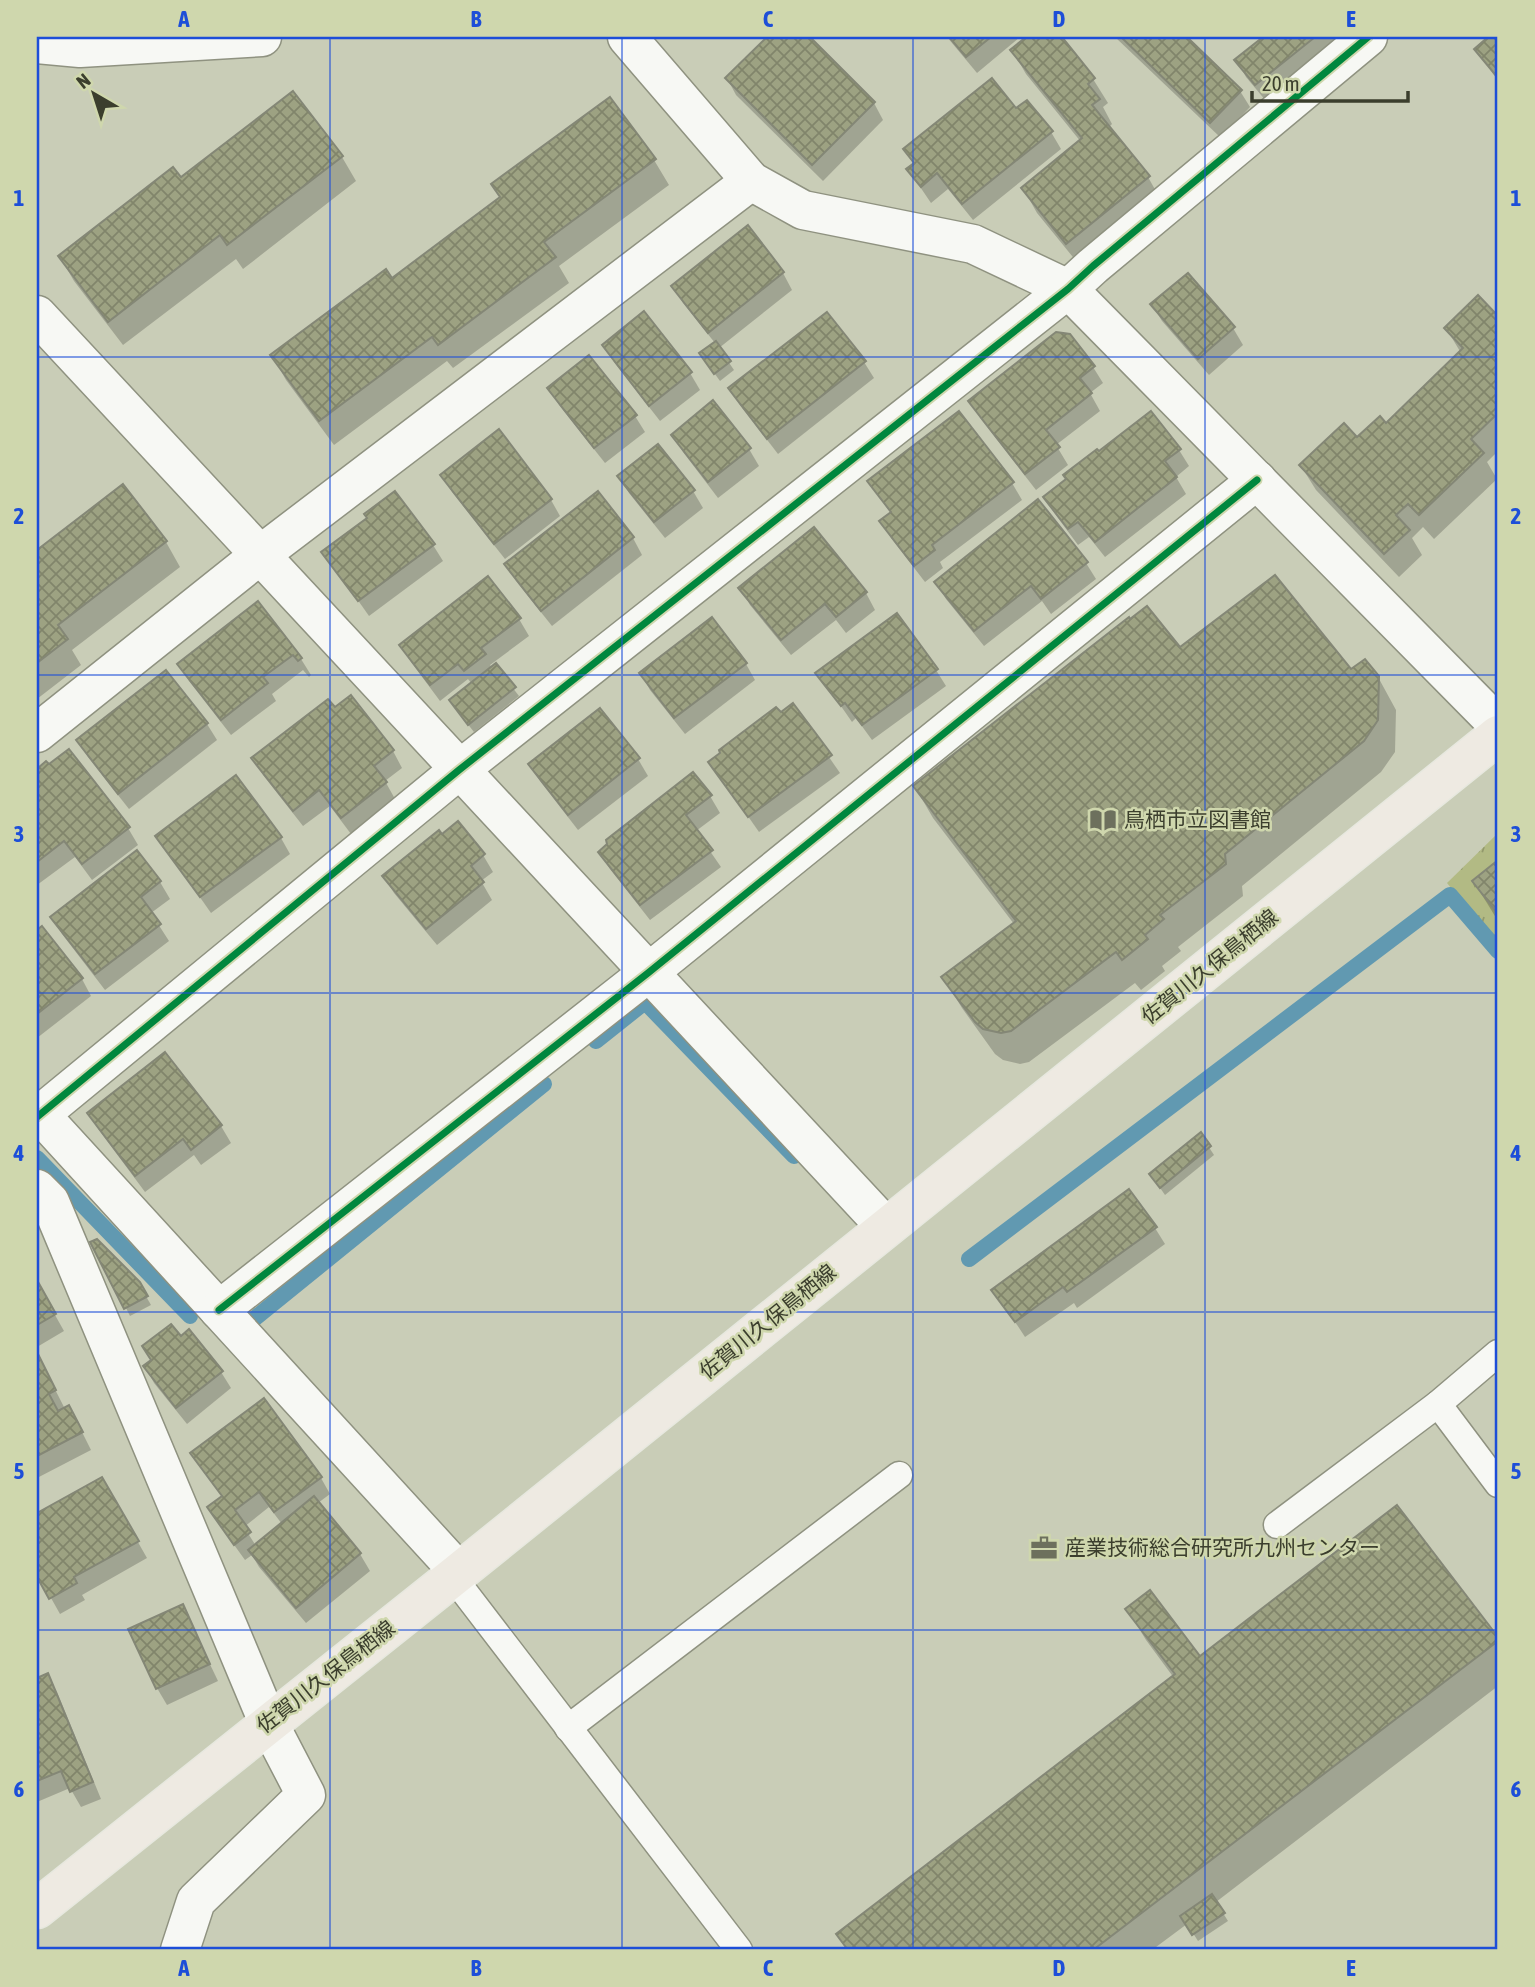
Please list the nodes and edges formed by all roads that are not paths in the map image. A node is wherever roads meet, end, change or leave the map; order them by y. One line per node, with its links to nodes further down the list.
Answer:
1 (262, 37): 4 (street)
2 (627, 37): 5 (street)
3 (1368, 37): 6 (street)
4 (37, 44)
5 (751, 180): 6 (street); 9 (street)
6 (1068, 289): 8 (street); 13 (street)
7 (37, 315): 9 (street)
8 (1257, 480): 10 (street); 14 (street)
9 (260, 555): 11 (street); 13 (street)
10 (1498, 725)
11 (37, 733)
12 (1498, 735): 17 (main road, 佐賀川久保鳥栖線)
13 (459, 770): 14 (street); 15 (street)
14 (648, 973): 17 (street); 18 (street)
15 (38, 1114): 18 (street)
16 (37, 1189): 25 (street)
17 (886, 1227): 24 (main road, 佐賀川久保鳥栖線)
18 (219, 1310): 24 (street)
19 (1498, 1353): 20 (lane)
20 (1438, 1404): 22 (lane); 23 (lane)
21 (899, 1475): 26 (lane)
22 (1498, 1484)
23 (1278, 1525)
24 (456, 1574): 25 (main road, 佐賀川久保鳥栖線); 26 (lane)
25 (268, 1722): 27 (main road, 佐賀川久保鳥栖線); 28 (street)
26 (568, 1728): 29 (lane)
27 (37, 1909)
28 (180, 1950)
29 (739, 1950)

